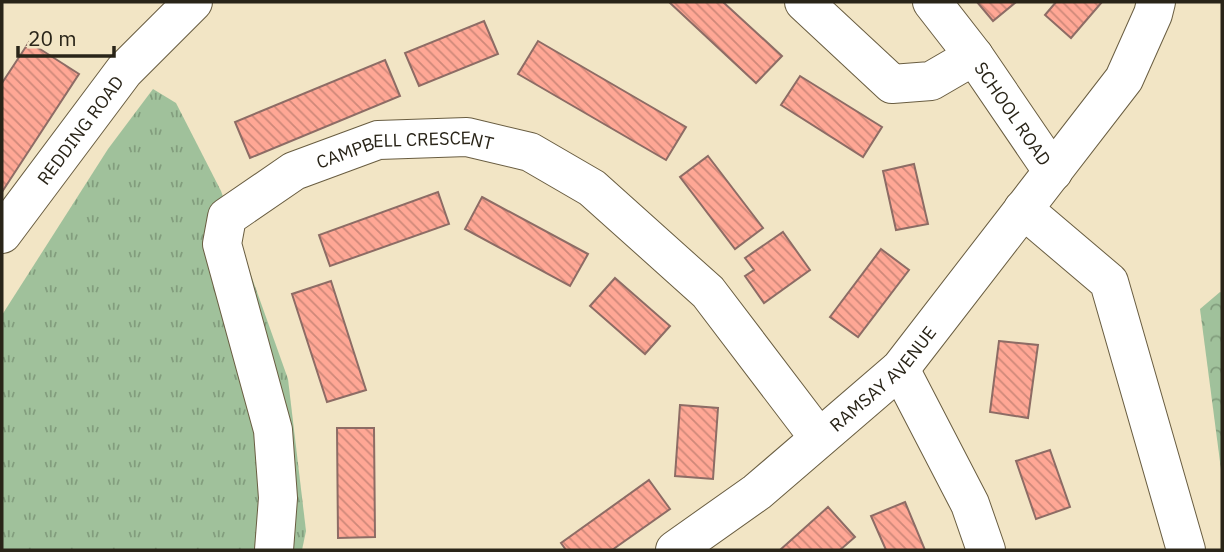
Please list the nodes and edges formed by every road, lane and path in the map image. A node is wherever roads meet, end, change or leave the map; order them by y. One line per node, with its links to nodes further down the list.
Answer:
1 (193, 2): 8 (street, REDDING ROAD)
2 (804, 2): 5 (street, SCHOOL ROAD)
3 (932, 2): 5 (street, SCHOOL ROAD)
4 (1156, 2): 6 (street, RAMSAY AVENUE)
5 (974, 56): 6 (street, SCHOOL ROAD)
6 (1053, 172): 7 (street, RAMSAY AVENUE)
7 (1023, 209): 9 (street, RAMSAY AVENUE); 14 (street)
8 (2, 234)
9 (900, 369): 10 (street, RAMSAY AVENUE); 13 (street)
10 (819, 438): 11 (street, CAMPBELL CRESCENT); 12 (street, RAMSAY AVENUE)
11 (274, 550)
12 (675, 550)
13 (986, 550)
14 (1186, 550)

